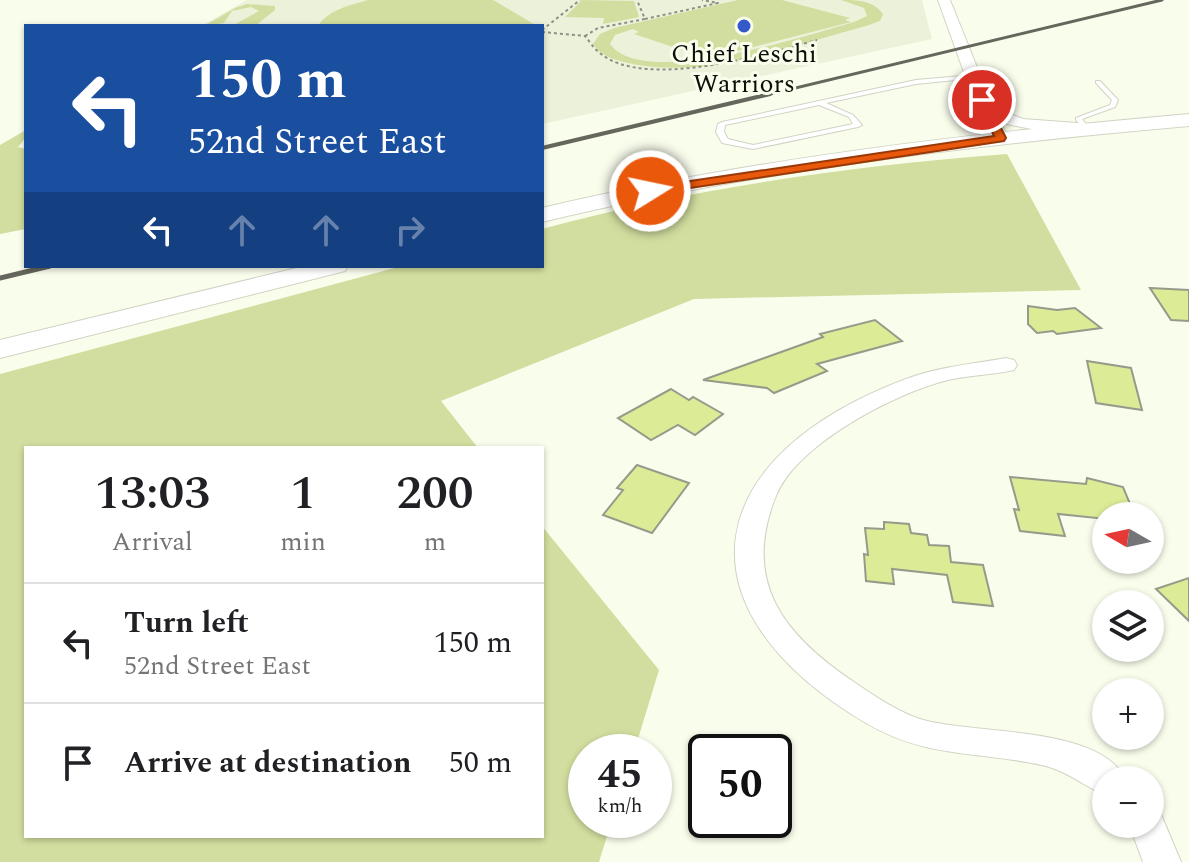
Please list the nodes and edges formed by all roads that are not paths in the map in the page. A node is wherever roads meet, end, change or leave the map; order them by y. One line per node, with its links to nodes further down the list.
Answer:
1 (944, 0): 2 (street)
2 (973, 77): 4 (lane); 5 (street)
3 (1098, 82): 7 (lane)
4 (822, 104): 4 (lane)
5 (987, 110): 7 (street); 8 (street)
6 (1189, 120): 7 (main road)
7 (1085, 128): 8 (main road)
8 (1000, 138): 9 (main road)
9 (544, 215)
10 (328, 268): 11 (main road)
11 (0, 349)
12 (1006, 365): 13 (street)
13 (1092, 772)
14 (1153, 838): 15 (street)
15 (1162, 862)

